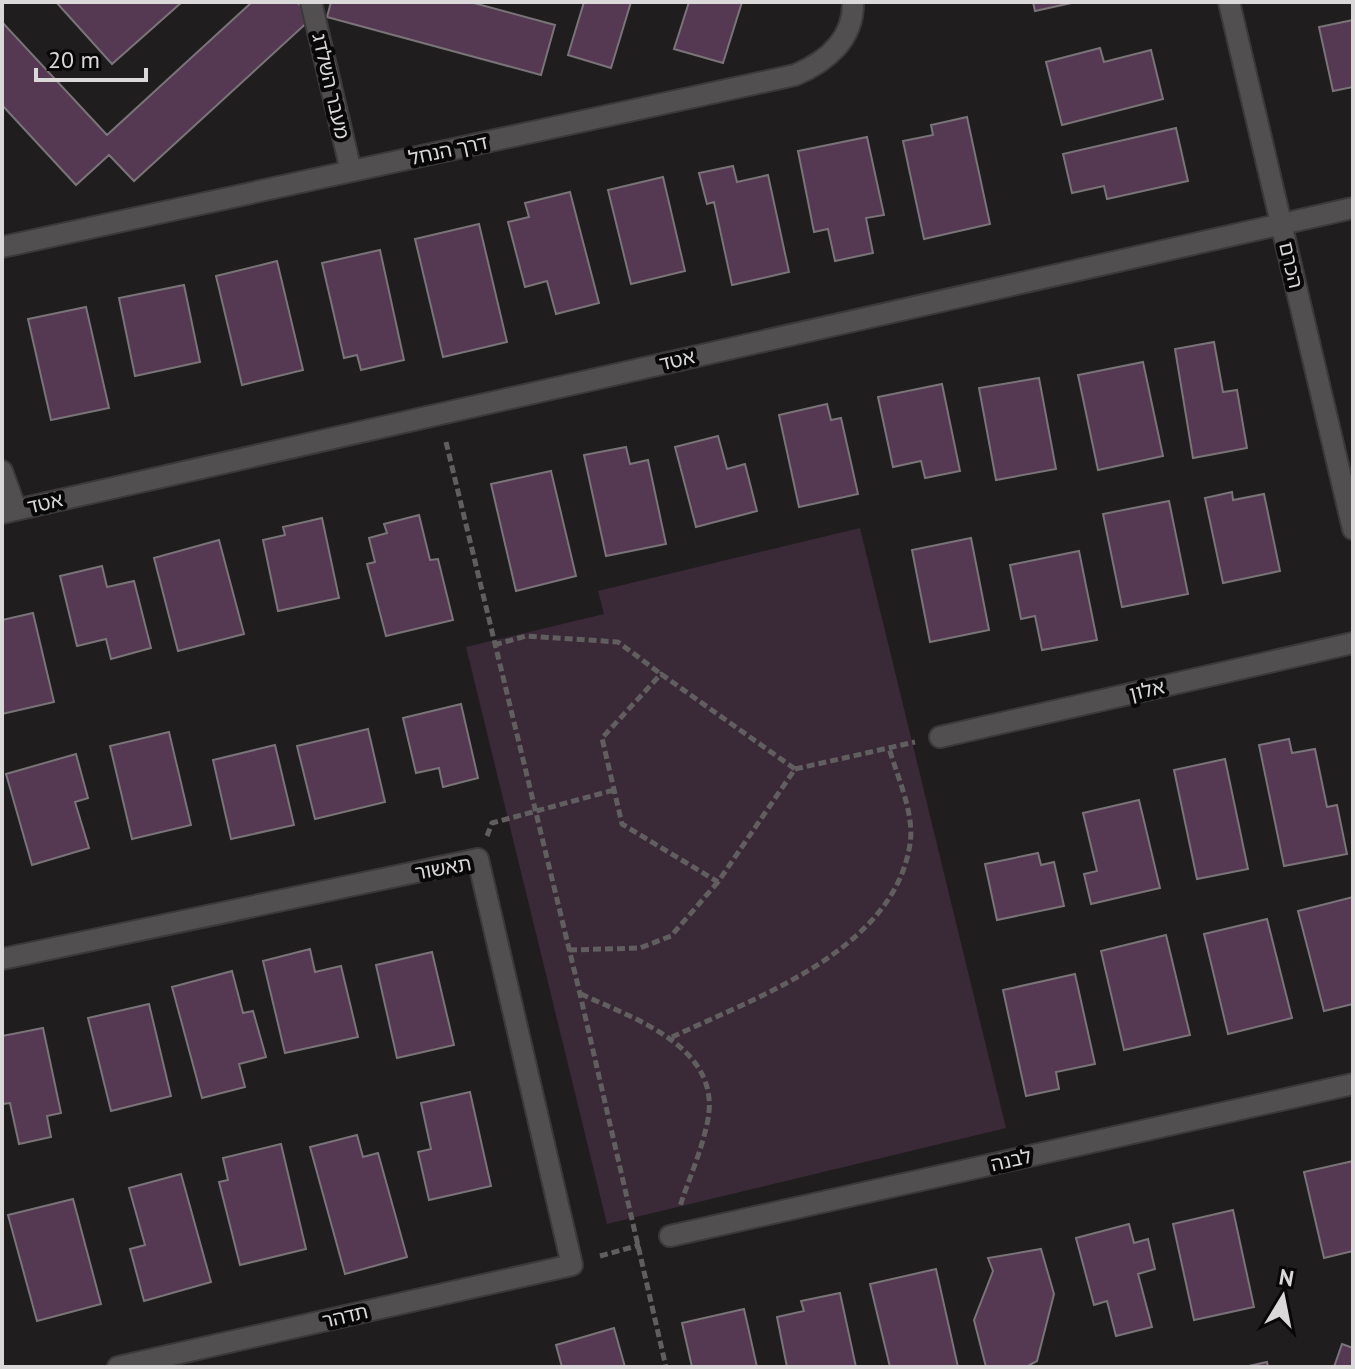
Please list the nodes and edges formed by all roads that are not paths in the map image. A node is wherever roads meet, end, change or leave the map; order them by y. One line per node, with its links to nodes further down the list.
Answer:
1 (311, 2): 4 (street, מעבר השלדג)
2 (853, 2): 4 (street, דרך הנחל)
3 (1229, 2): 6 (street, הכרם)
4 (351, 171): 7 (street, דרך הנחל)
5 (1353, 208): 6 (street, אטד)
6 (1281, 224): 9 (street, אטד); 10 (street, הכרם)
7 (2, 247)
8 (2, 471): 9 (street)
9 (9, 512)
10 (1353, 529)
11 (1353, 643): 12 (street, אלון)
12 (940, 737)
13 (2, 959): 16 (street, תאשור)
14 (1353, 1084): 15 (street, לבנה)
15 (670, 1236)
16 (572, 1265): 17 (street, תדהר)
17 (118, 1367)

